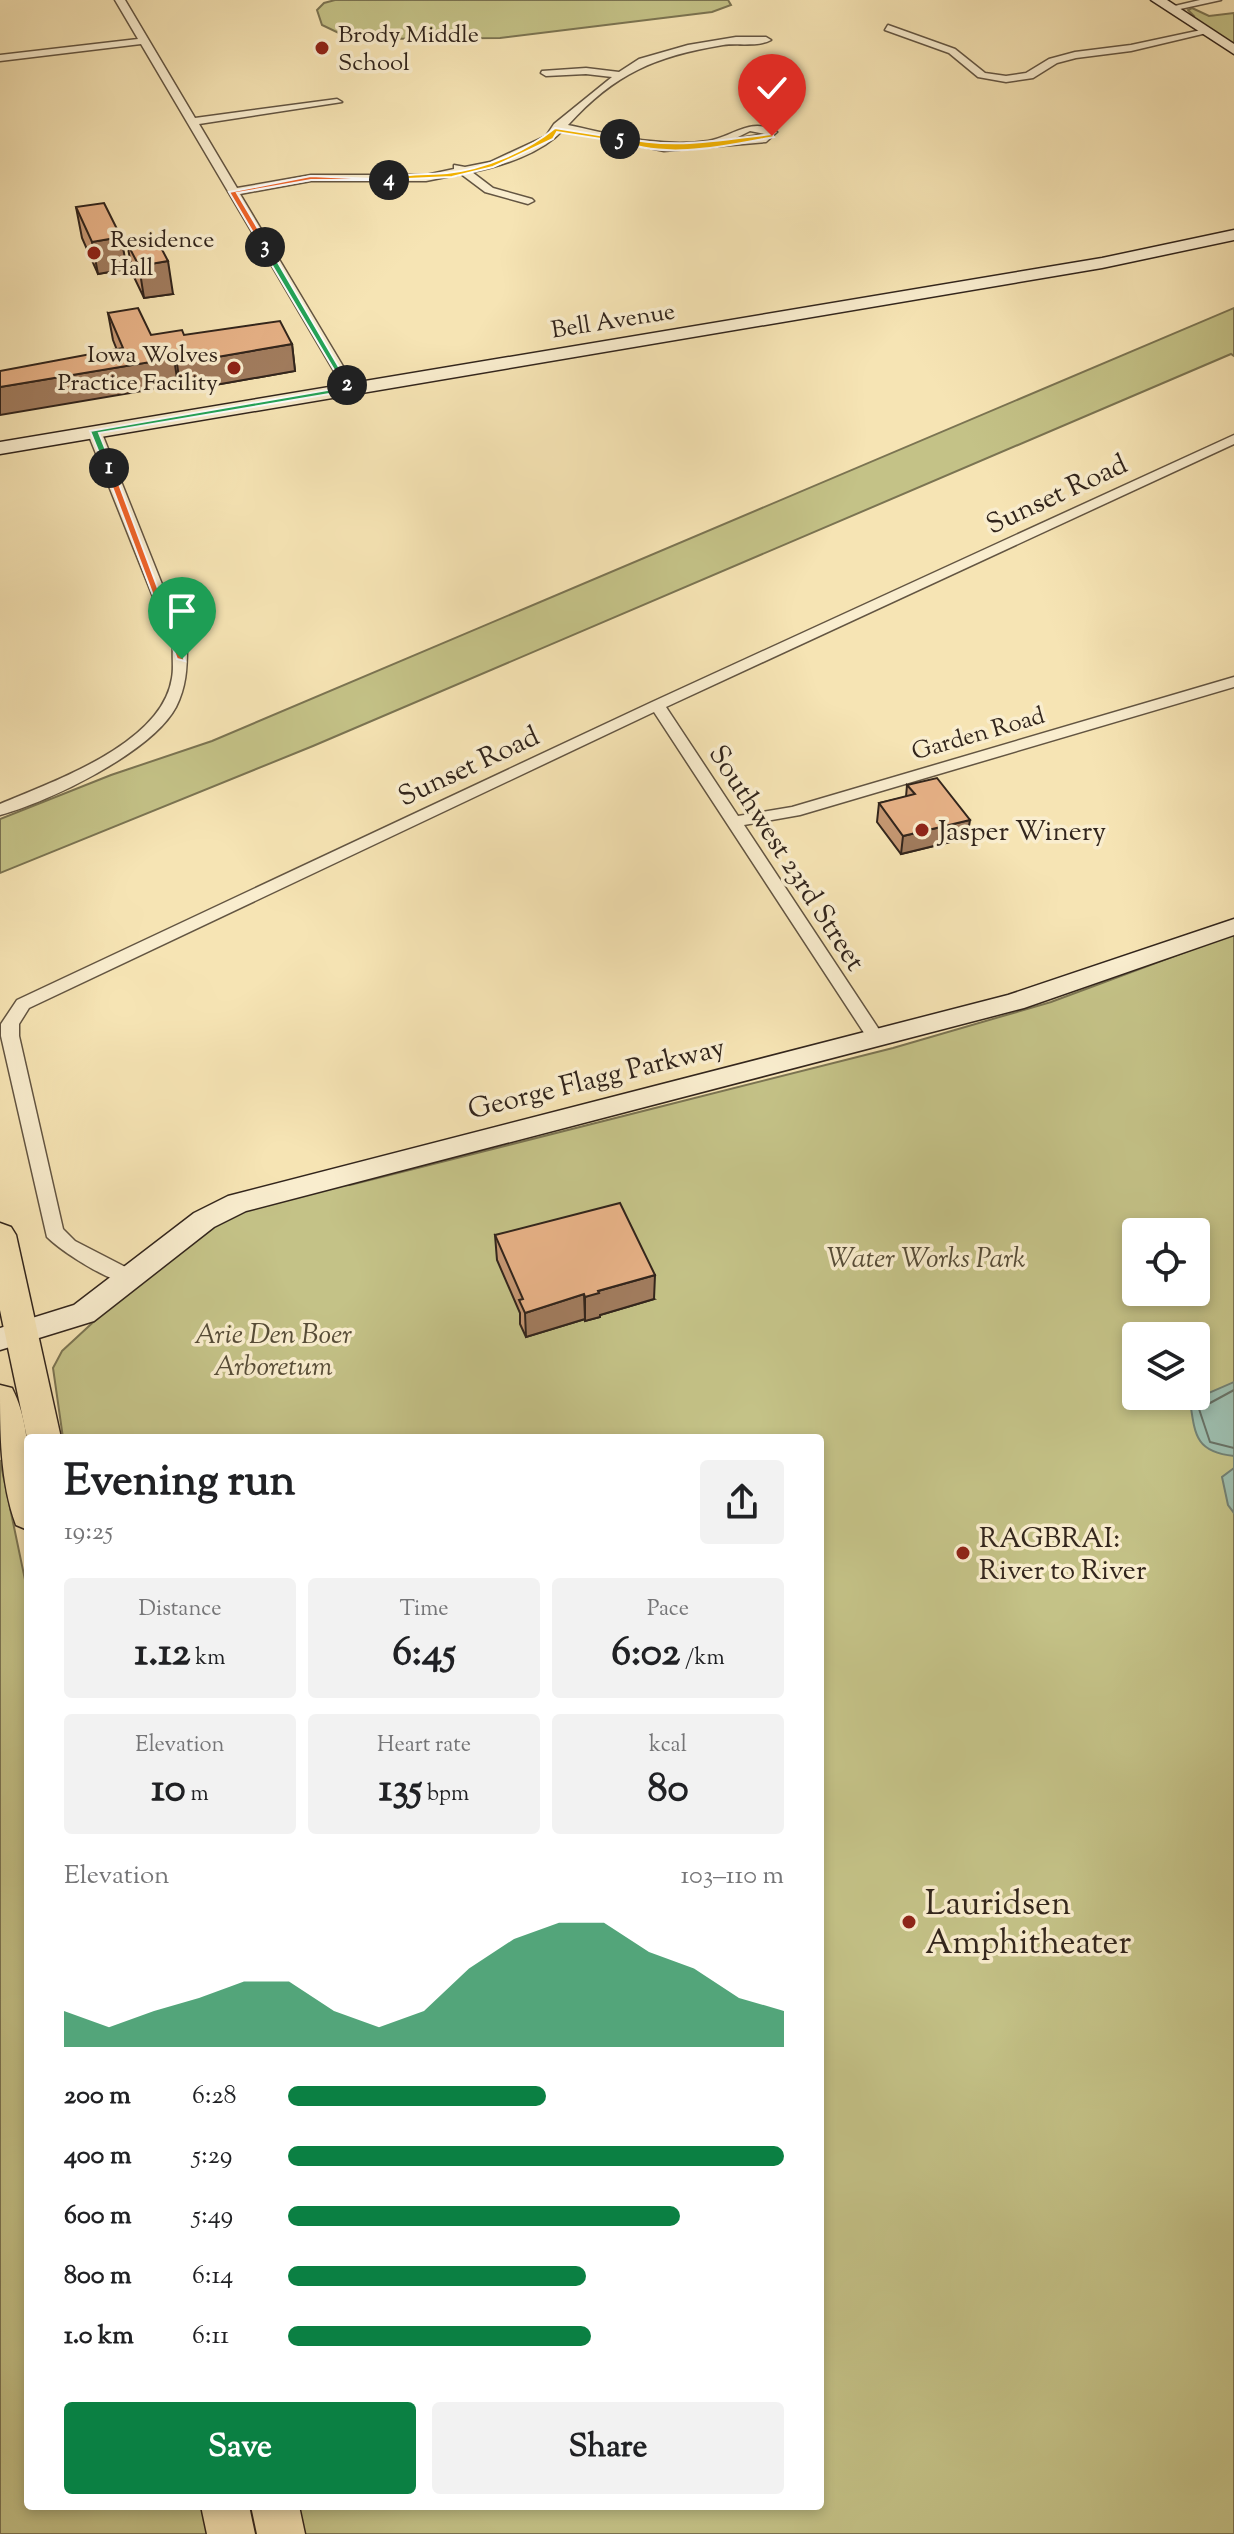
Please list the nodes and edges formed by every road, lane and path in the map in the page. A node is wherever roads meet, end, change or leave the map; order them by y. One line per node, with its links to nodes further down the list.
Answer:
1 (120, 0): 8 (street)
2 (1158, 0): 4 (street)
3 (1216, 0): 4 (street)
4 (1171, 8): 6 (street)
5 (888, 28): 6 (street)
6 (1206, 32): 9 (street)
7 (766, 40): 12 (street)
8 (143, 41): 10 (street); 14 (street)
9 (1234, 50)
10 (2, 55)
11 (546, 73): 12 (street)
12 (620, 75): 15 (street)
13 (337, 102): 14 (street)
14 (191, 122): 18 (street)
15 (555, 129): 16 (street); 17 (street)
16 (713, 144)
17 (462, 170): 18 (street); 19 (street)
18 (230, 187): 21 (street)
19 (528, 201)
20 (1234, 235): 21 (street, Bell Avenue)
21 (350, 388): 22 (street, Bell Avenue)
22 (94, 431): 24 (street, Bell Avenue); 27 (street)
23 (1234, 439): 26 (street, Sunset Road)
24 (0, 448)
25 (1234, 682): 28 (street, Garden Road)
26 (657, 705): 28 (street, Southwest 23rd Street); 32 (street, Sunset Road)
27 (0, 810)
28 (734, 822): 30 (street, Southwest 23rd Street)
29 (1234, 927): 30 (street, George Flagg Parkway)
30 (876, 1038): 32 (street, George Flagg Parkway)
31 (0, 1235): 33 (main road)
32 (130, 1278): 33 (street, George Flagg Parkway)
33 (11, 1336): 35 (main road)
34 (0, 1398): 36 (main road)
35 (43, 1434)
36 (24, 1498)
37 (226, 2510): 39 (main road)
38 (276, 2510): 40 (main road)
39 (231, 2534)
40 (281, 2534)

